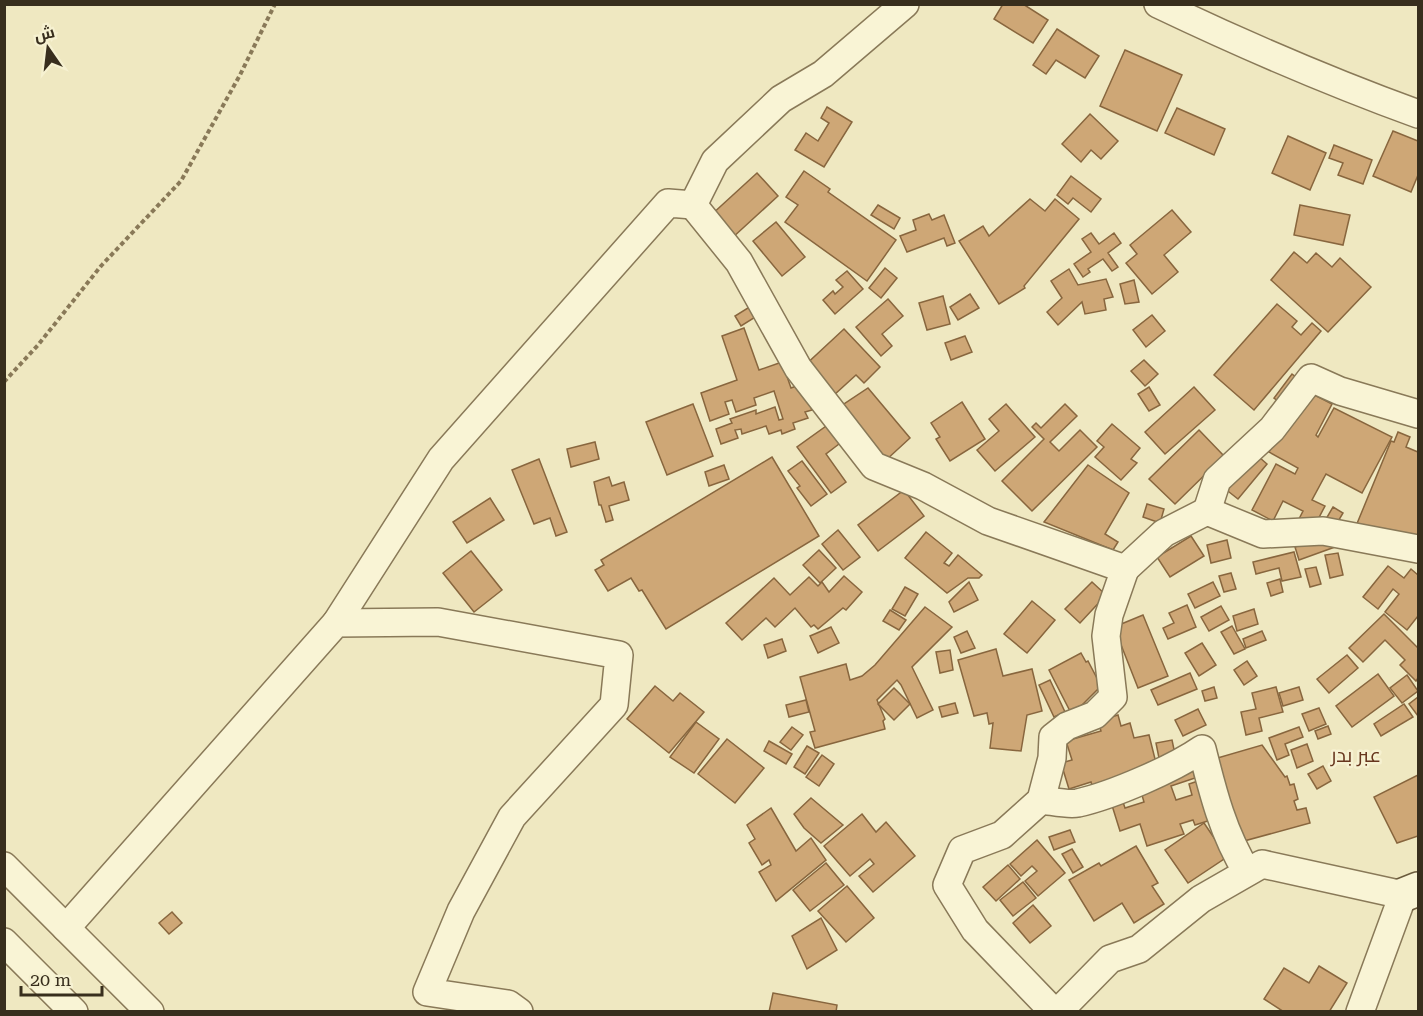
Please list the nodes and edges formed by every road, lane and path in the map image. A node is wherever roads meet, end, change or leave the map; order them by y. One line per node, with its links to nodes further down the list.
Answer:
1 (275, 4): 6 (path)
2 (904, 4): 5 (street)
3 (1158, 4): 4 (street)
4 (1419, 114)
5 (693, 205): 10 (street); 11 (street)
6 (4, 382)
7 (1419, 414): 8 (street)
8 (1207, 511): 9 (street); 10 (street)
9 (1419, 549)
10 (1125, 569): 12 (street)
11 (336, 623): 16 (street); 20 (street)
12 (1041, 800): 14 (street); 21 (street)
13 (4, 866): 16 (street)
14 (1247, 872): 15 (street); 21 (street)
15 (1411, 892): 22 (street)
16 (66, 928): 19 (street)
17 (4, 942): 18 (street)
18 (74, 1011)
19 (150, 1011)
20 (519, 1011)
21 (1056, 1011)
22 (1360, 1011)

